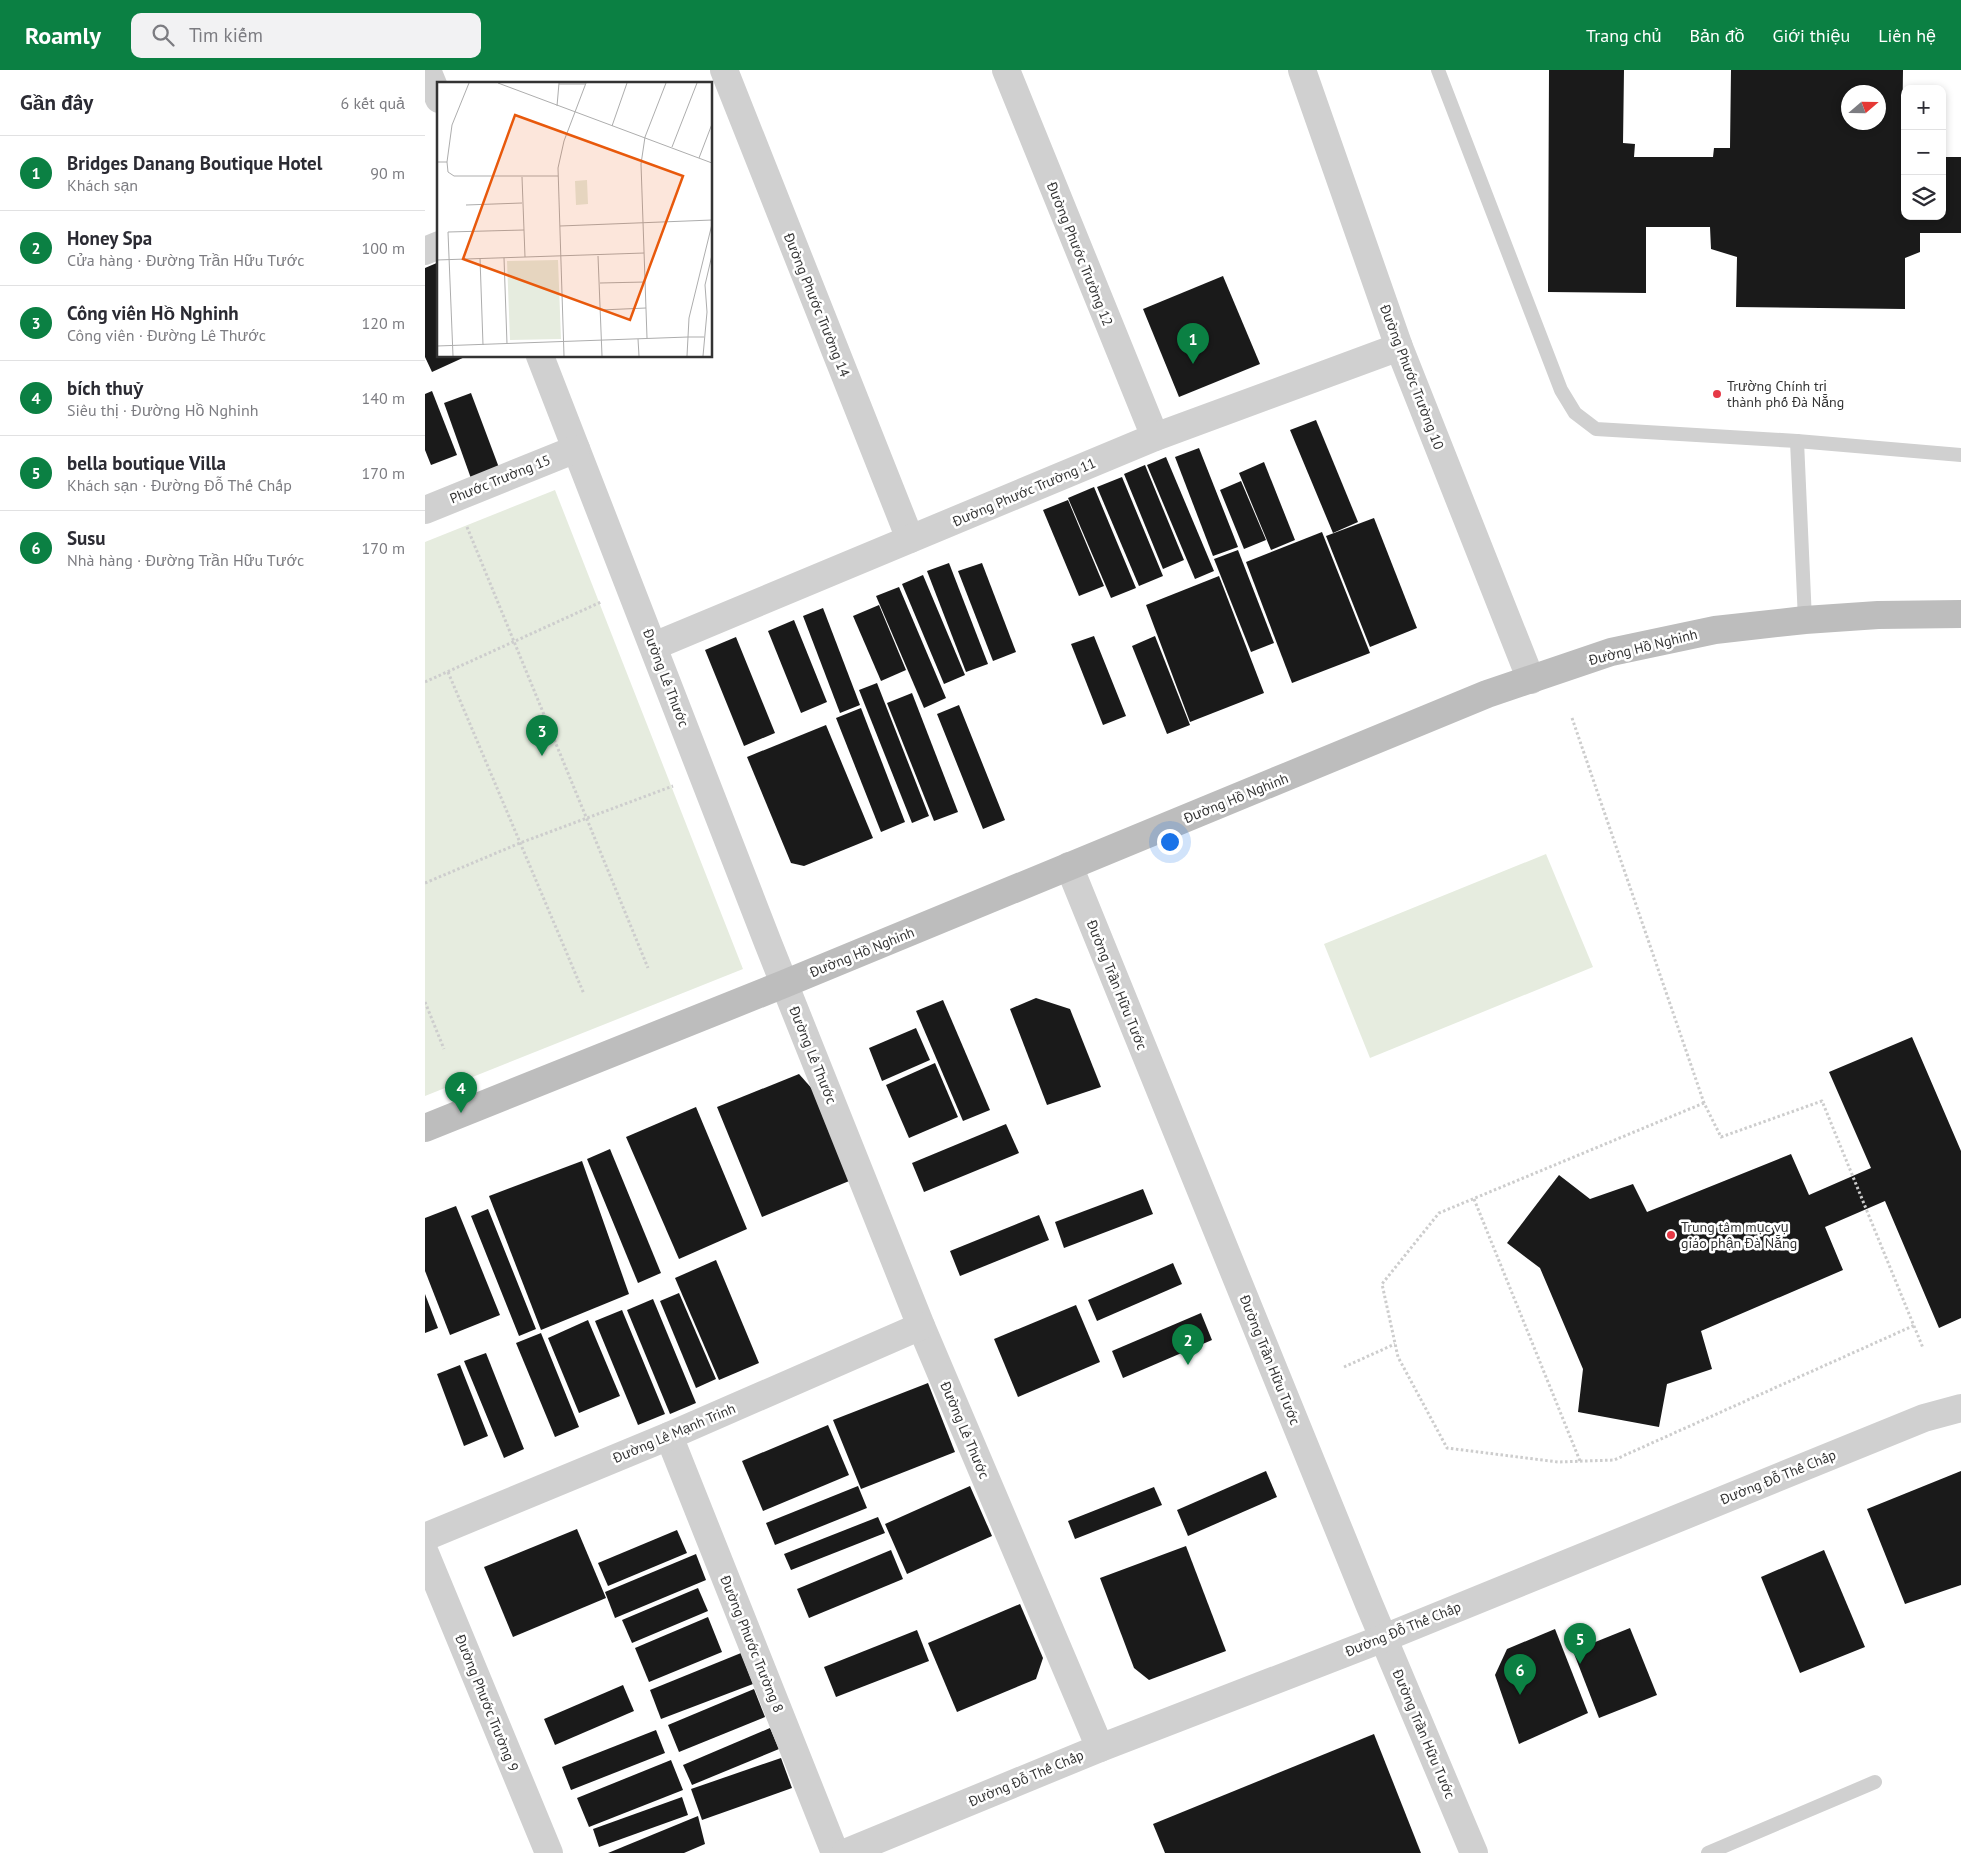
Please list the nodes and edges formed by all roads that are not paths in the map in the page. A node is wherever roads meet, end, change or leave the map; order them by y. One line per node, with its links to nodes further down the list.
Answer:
1 (427, 70): 6 (street)
2 (723, 70): 16 (street, Đường Phước Trường 14)
3 (1006, 70): 11 (street, Đường Phước Trường 12)
4 (1303, 70): 9 (street, Đường Phước Trường 10)
5 (1438, 70): 12 (lane)
6 (437, 94)
7 (437, 247): 8 (street)
8 (425, 251)
9 (1399, 348): 11 (street, Đường Phước Trường 11); 20 (street, Đường Phước Trường 10)
10 (542, 358): 13 (street, Đường Lê Thước)
11 (1155, 437): 16 (street, Đường Phước Trường 11)
12 (1797, 441): 14 (lane); 18 (lane)
13 (576, 449): 15 (street, Phước Trường 15); 19 (street, Đường Lê Thước)
14 (1961, 455)
15 (425, 510)
16 (910, 539): 19 (street, Đường Phước Trường 11)
17 (1961, 614): 18 (street, Đường Hồ Nghinh)
18 (1805, 620): 20 (street, Đường Hồ Nghinh)
19 (654, 646): 22 (street, Đường Lê Thước)
20 (1531, 680): 21 (street, Đường Hồ Nghinh)
21 (1069, 866): 22 (street, Đường Hồ Nghinh); 29 (street, Đường Trần Hữu Tước)
22 (784, 984): 23 (street, Đường Hồ Nghinh); 24 (street, Đường Lê Thước)
23 (425, 1128)
24 (921, 1326): 26 (street, Đường Lê Mạnh Trinh); 30 (street, Đường Lê Thước)
25 (1961, 1408): 29 (street, Đường Đỗ Thế Chấp)
26 (669, 1436): 27 (street, Đường Lê Mạnh Trinh); 33 (street, Đường Phước Trường 8)
27 (425, 1537)
28 (425, 1552): 32 (street, Đường Phước Trường 9)
29 (1384, 1638): 30 (street, Đường Đỗ Thế Chấp); 35 (street, Đường Trần Hữu Tước)
30 (1100, 1748): 34 (street, Đường Đỗ Thế Chấp)
31 (1875, 1782): 36 (lane)
32 (549, 1853)
33 (835, 1853)
34 (845, 1853)
35 (1474, 1853)
36 (1707, 1853)

